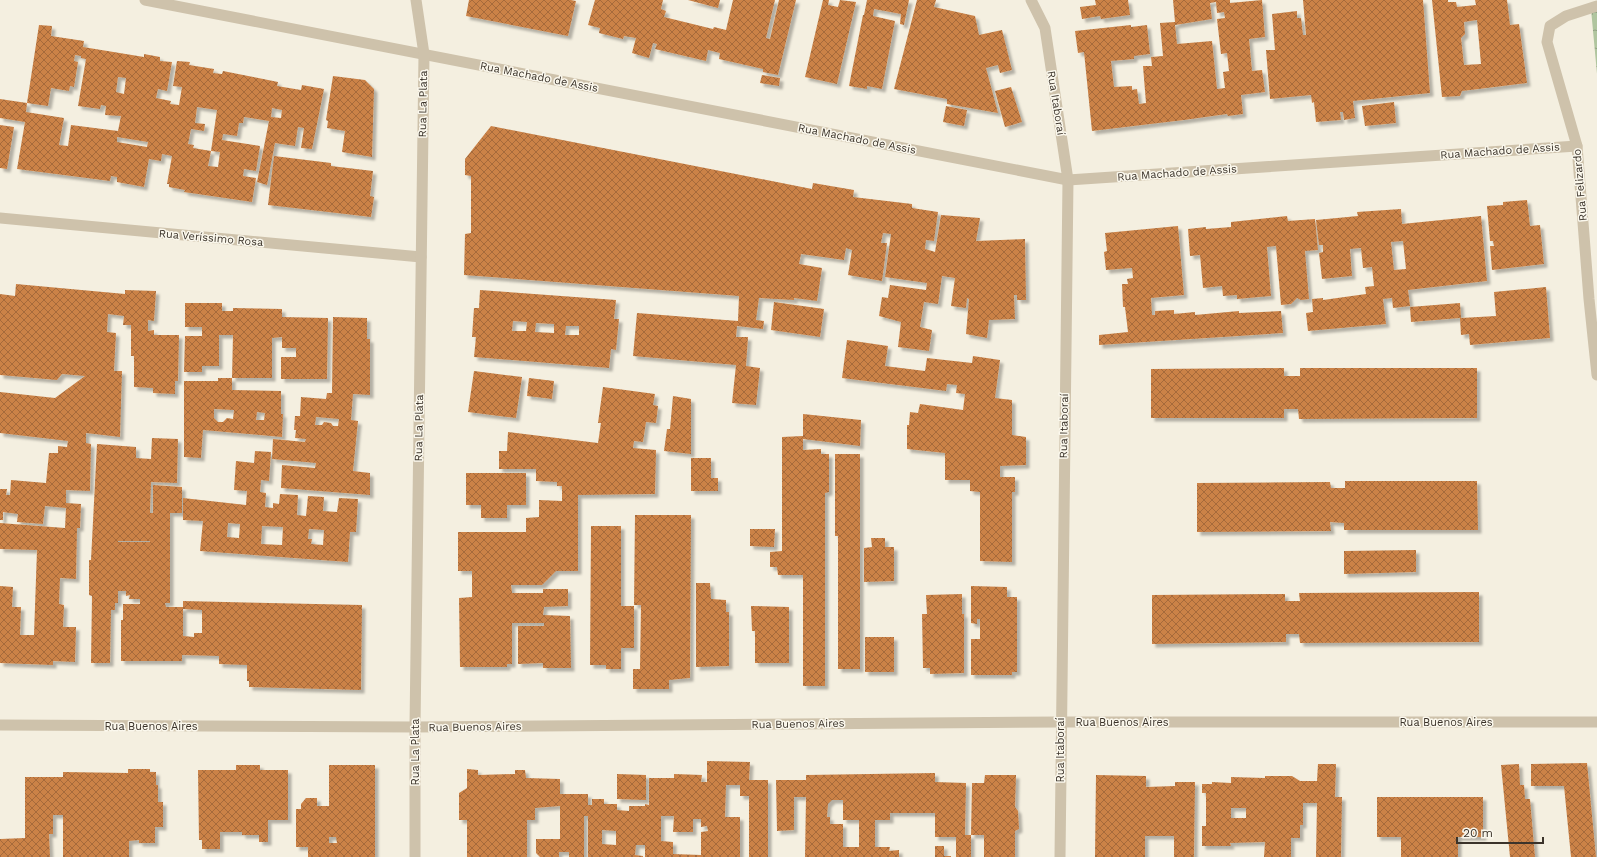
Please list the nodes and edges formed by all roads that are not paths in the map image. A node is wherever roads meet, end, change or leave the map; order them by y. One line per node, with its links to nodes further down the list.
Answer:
1 (145, 0): 5 (street, Rua Machado de Assis)
2 (416, 0): 5 (street, Rua La Plata)
3 (1031, 0): 7 (street, Rua Itaboraí)
4 (1597, 6): 6 (street, Rua Felizardo)
5 (424, 54): 7 (street, Rua Machado de Assis); 9 (street, Rua La Plata)
6 (1577, 146): 7 (street, Rua Machado de Assis); 10 (street, Rua Felizardo)
7 (1068, 180): 11 (street, Rua Itaboraí)
8 (0, 218): 9 (street, Rua Veríssimo Rosa)
9 (421, 258): 14 (street, Rua La Plata)
10 (1597, 375)
11 (1060, 722): 12 (street, Rua Buenos Aires); 14 (street, Rua Buenos Aires); 16 (street, Rua Itaboraí)
12 (1597, 722)
13 (0, 724): 14 (street, Rua Buenos Aires)
14 (415, 727): 15 (street, Rua La Plata)
15 (415, 857)
16 (1060, 857)

